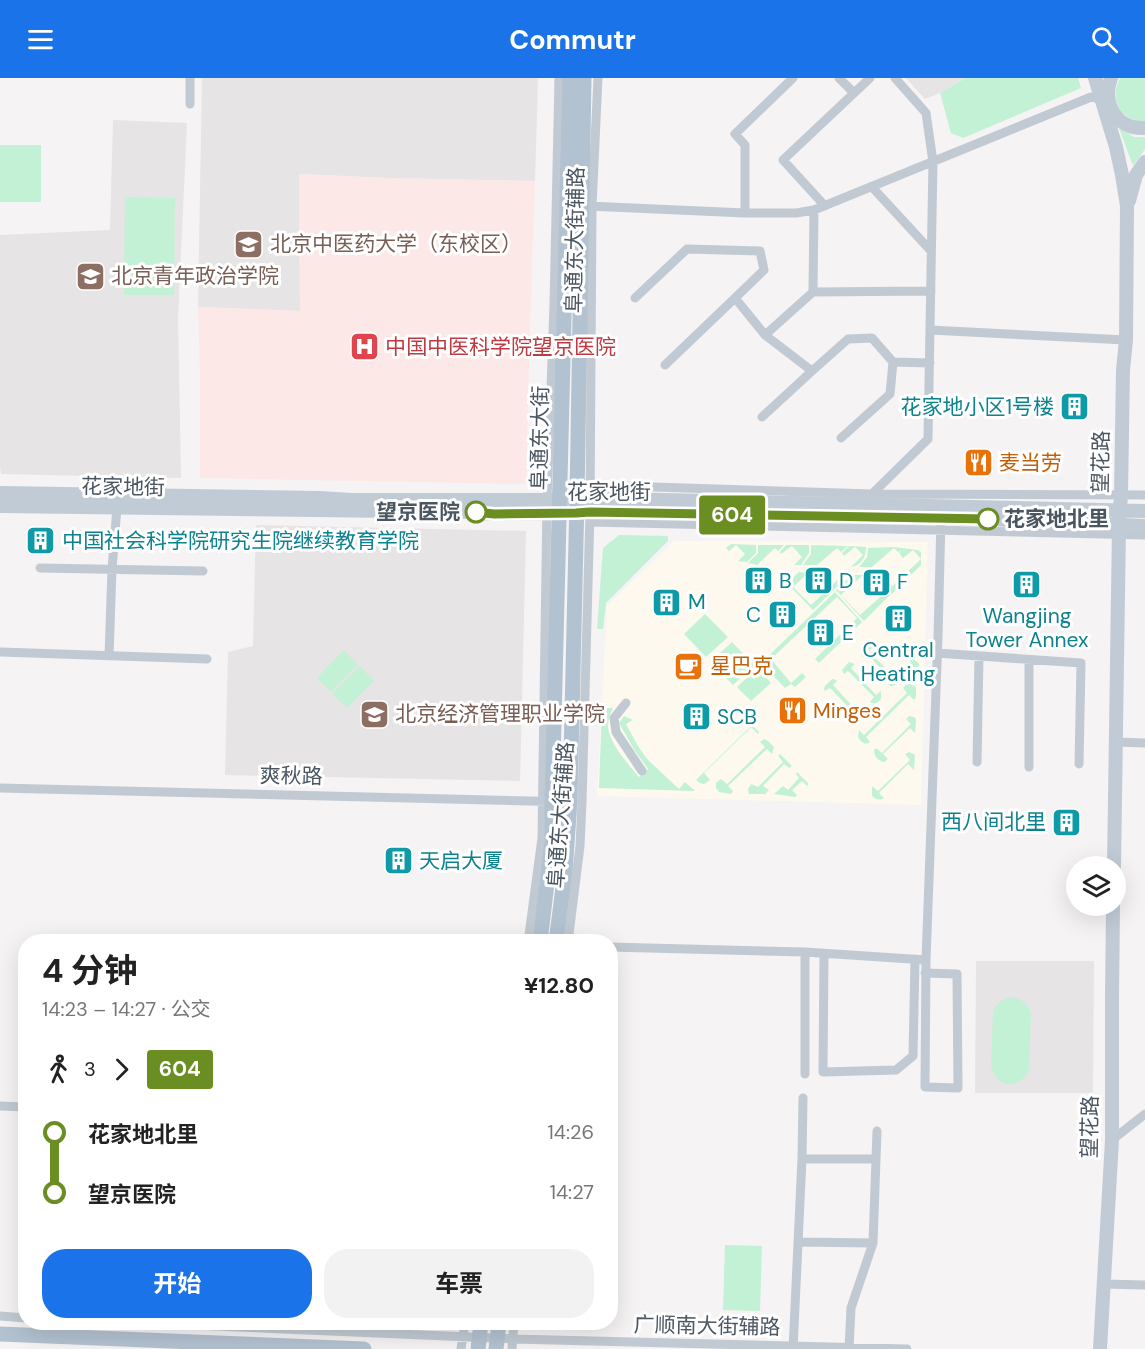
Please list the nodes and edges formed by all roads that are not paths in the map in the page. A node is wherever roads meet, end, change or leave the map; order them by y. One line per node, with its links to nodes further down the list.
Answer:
1 (190, 78): 14 (street)
2 (559, 78): 45 (street, 阜通东大街辅路)
3 (570, 78): 45 (main road, 阜通东大街)
4 (584, 78): 19 (main road, 阜通东大街)
5 (598, 78): 19 (street, 阜通东大街辅路)
6 (793, 78): 23 (street)
7 (839, 78): 12 (street)
8 (870, 78): 12 (street)
9 (895, 78): 16 (street)
10 (1095, 78): 13 (main road, 望花路)
11 (1111, 78): 13 (main road)
12 (854, 93): 20 (street)
13 (1105, 102): 15 (main road); 16 (street); 21 (main road, 望花路)
14 (190, 104)
15 (1145, 128)
16 (933, 162): 18 (street); 24 (street)
17 (1145, 162): 21 (main road)
18 (872, 187): 20 (street); 24 (street)
19 (587, 206): 23 (street); 42 (main road, 阜通东大街)
20 (825, 206): 22 (street)
21 (1127, 206): 31 (main road, 望花路)
22 (813, 210): 23 (street); 26 (street)
23 (745, 213)
24 (931, 250): 25 (street)
25 (931, 291): 26 (street); 29 (street)
26 (813, 292): 30 (street)
27 (635, 298): 28 (street)
28 (735, 298): 30 (street); 34 (street)
29 (930, 330): 31 (street); 33 (street)
30 (765, 335): 35 (street)
31 (1126, 340): 40 (main road, 望花路)
32 (893, 362): 33 (street); 35 (street); 37 (street)
33 (930, 363): 39 (street)
34 (664, 365)
35 (812, 371): 36 (street)
36 (762, 417)
37 (841, 438)
38 (0, 493): 45 (main road, 花家地街)
39 (872, 494): 40 (street); 42 (street); 44 (street)
40 (1121, 494): 41 (street); 47 (main road, 望花路)
41 (1145, 495)
42 (586, 505): 44 (main road, 花家地街); 45 (main road, 花家地街); 49 (main road, 花家地街); 71 (main road, 阜通东大街); 71 (street, 阜通东大街辅路)
43 (0, 506): 46 (main road, 花家地街)
44 (861, 506): 47 (main road, 花家地街)
45 (553, 507): 46 (main road, 花家地街); 70 (main road, 阜通东大街)
46 (117, 508): 54 (street)
47 (1121, 511): 48 (main road, 花家地街); 51 (main road, 望花路)
48 (1145, 511)
49 (941, 525): 51 (main road, 花家地街); 57 (street)
50 (1145, 526): 51 (main road, 花家地街)
51 (1119, 530): 52 (street); 63 (main road, 望花路)
52 (1145, 535)
53 (40, 568): 54 (street)
54 (112, 569): 55 (street); 58 (street)
55 (203, 571)
56 (1, 652): 58 (street)
57 (937, 653): 59 (street); 82 (street)
58 (109, 656): 60 (street)
59 (979, 656): 61 (street); 65 (street)
60 (207, 659)
61 (1029, 660): 66 (street); 67 (street)
62 (626, 703): 68 (street)
63 (1117, 742): 64 (street); 72 (main road, 望花路)
64 (1145, 742)
65 (977, 762)
66 (1079, 764)
67 (1029, 767)
68 (642, 771)
69 (0, 788): 70 (street, 爽秋路)
70 (547, 800): 71 (street, 爽秋路); 74 (street, 阜通东大街辅路); 75 (main road, 阜通东大街)
71 (576, 802): 76 (main road, 阜通东大街); 77 (street, 阜通东大街辅路)
72 (1114, 856)
73 (1113, 916): 90 (main road, 望花路)
74 (529, 934)
75 (541, 934)
76 (557, 934)
77 (569, 934)
78 (618, 947): 79 (street)
79 (805, 952): 80 (street); 84 (street)
80 (824, 954): 81 (street); 81 (street)
81 (915, 959): 82 (street)
82 (926, 960): 83 (street)
83 (926, 973): 83 (street)
84 (805, 1074)
85 (803, 1098): 91 (street)
86 (0, 1106): 87 (street)
87 (18, 1107)
88 (1145, 1114): 90 (street)
89 (877, 1131): 92 (street)
90 (1112, 1140): 95 (main road, 望花路)
91 (802, 1159): 92 (street); 93 (street)
92 (876, 1159): 94 (street)
93 (798, 1242): 94 (street); 105 (street)
94 (873, 1243): 106 (street)
95 (1103, 1284): 96 (street); 110 (main road, 望花路)
96 (1145, 1285)
97 (0, 1316): 98 (street)
98 (18, 1317)
99 (306, 1330): 103 (street, 广顺南大街辅路)
100 (464, 1330): 103 (street)
101 (0, 1334): 107 (main road)
102 (479, 1336): 103 (street, 广顺南大街辅路); 104 (street, 广顺南大街辅路)
103 (463, 1337): 108 (street)
104 (503, 1340): 105 (street, 广顺南大街辅路)
105 (793, 1348): 106 (street, 广顺南大街辅路)
106 (849, 1348): 109 (street, 广顺南大街辅路)
107 (364, 1349)
108 (461, 1349)
109 (907, 1349)
110 (1100, 1349)

